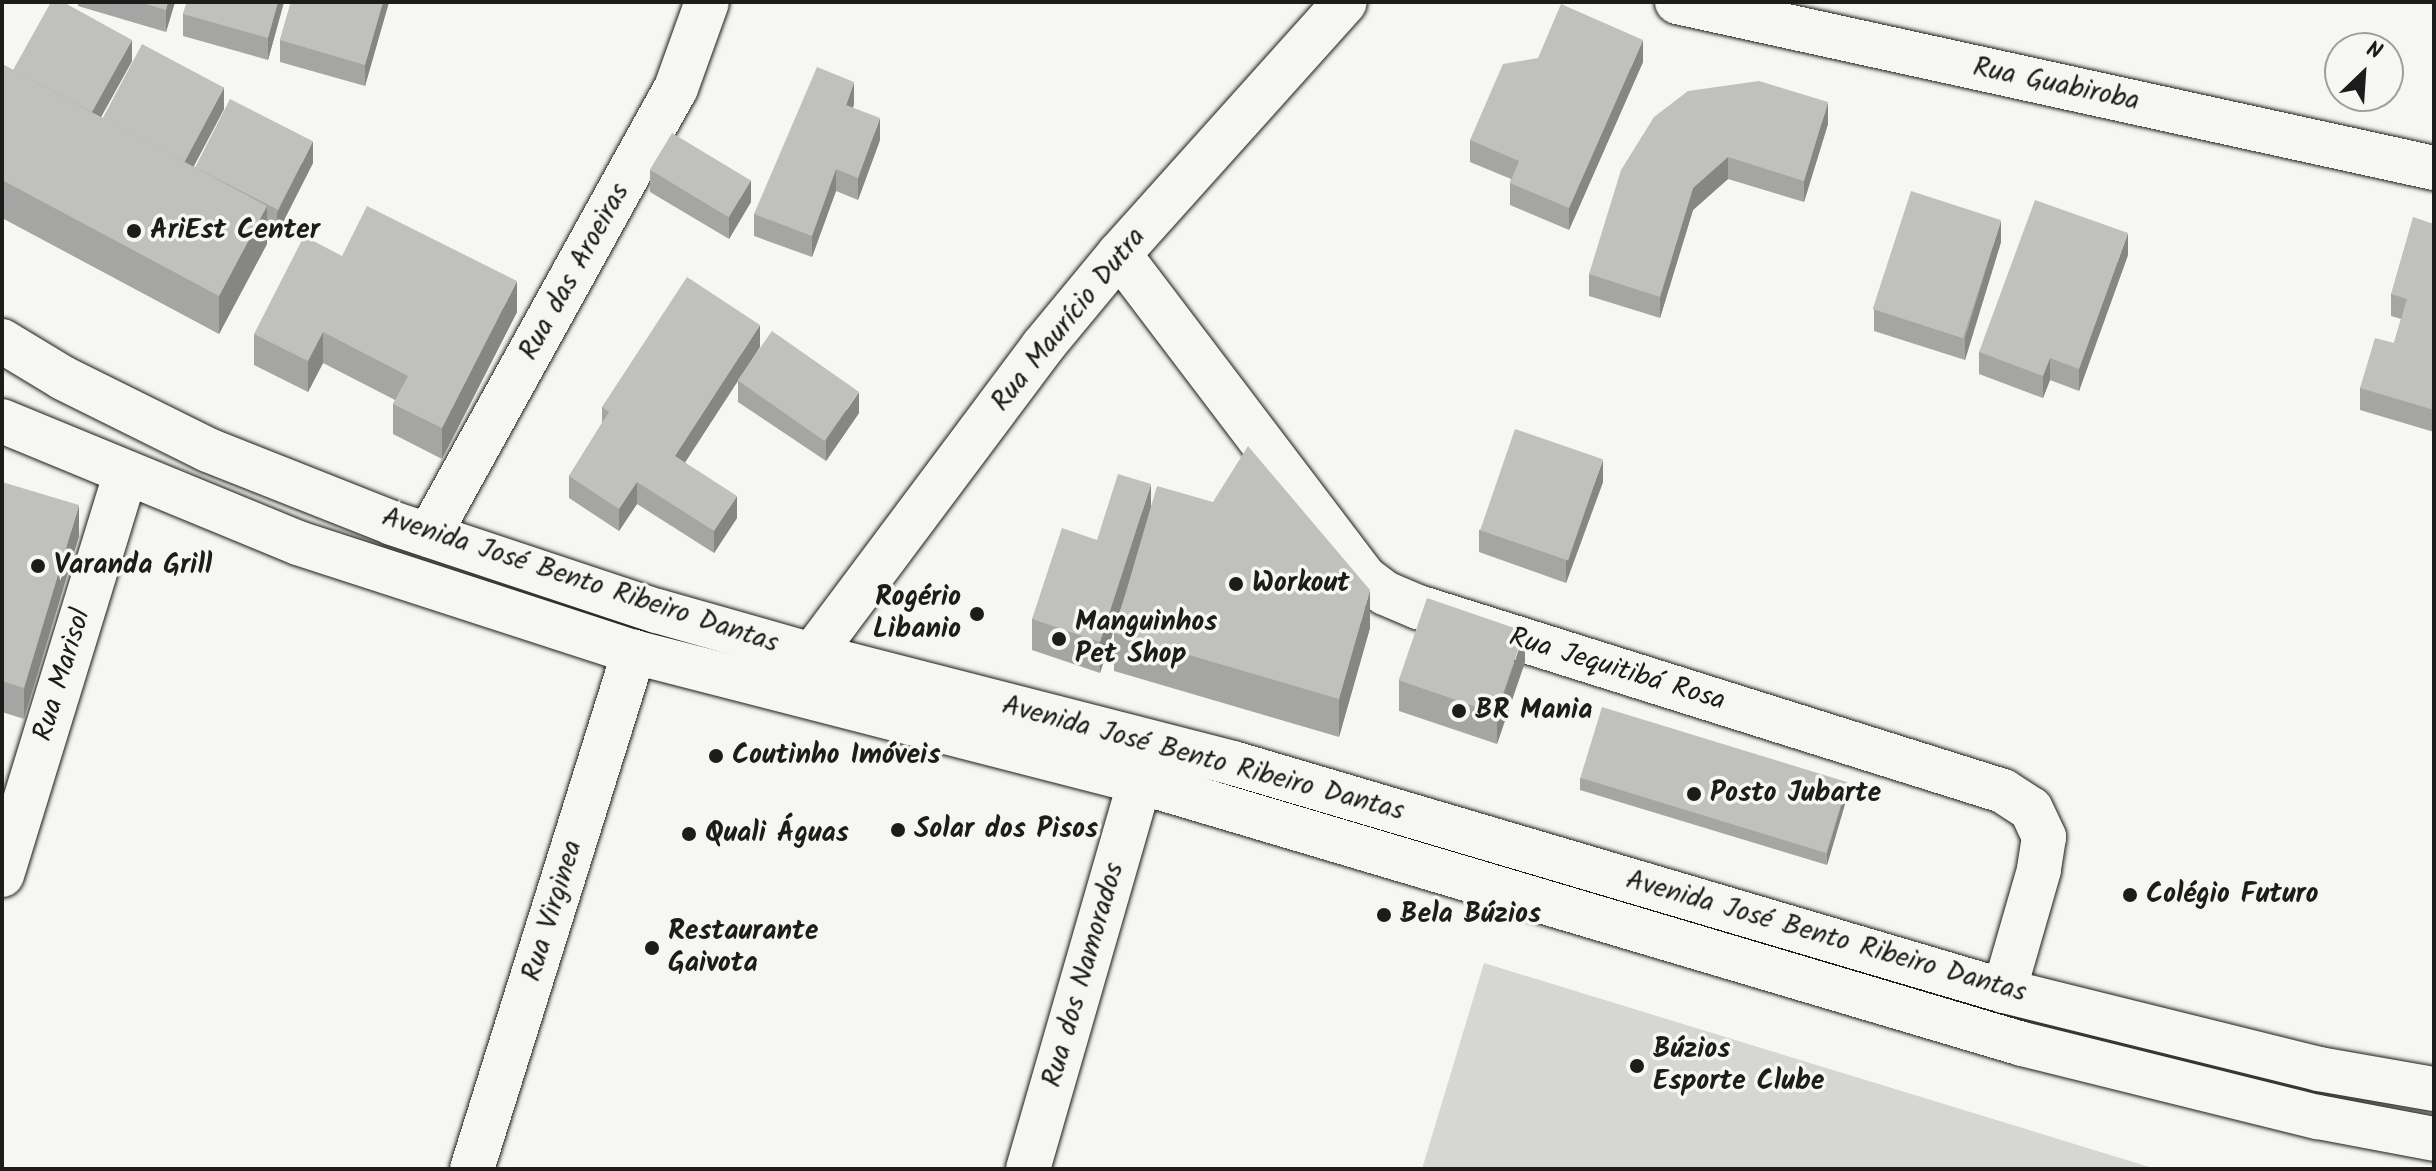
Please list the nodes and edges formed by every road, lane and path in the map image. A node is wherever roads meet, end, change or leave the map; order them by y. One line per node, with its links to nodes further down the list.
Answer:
1 (707, 2): 9 (main road, Rua das Aroeiras)
2 (1345, 2): 5 (main road, Rua Maurício Dutra)
3 (1677, 2): 4 (main road, Rua Guabiroba)
4 (2434, 168)
5 (1119, 254): 11 (main road, Rua Maurício Dutra); 14 (main road, Rua Jequitibá Rosa)
6 (2, 341): 9 (main road, Avenida José Bento Ribeiro Dantas)
7 (2, 421): 8 (main road, Avenida José Bento Ribeiro Dantas)
8 (125, 475): 10 (main road, Avenida José Bento Ribeiro Dantas); 13 (main road, Rua Marisol)
9 (429, 535): 11 (main road, Avenida José Bento Ribeiro Dantas)
10 (634, 652): 12 (main road, Avenida José Bento Ribeiro Dantas); 17 (main road, Rua Virginea)
11 (812, 655): 14 (main road, Avenida José Bento Ribeiro Dantas)
12 (1140, 782): 16 (main road, Avenida José Bento Ribeiro Dantas); 18 (main road, Rua dos Namorados)
13 (2, 875)
14 (2004, 991): 15 (main road, Avenida José Bento Ribeiro Dantas)
15 (2434, 1089)
16 (2434, 1139)
17 (472, 1169)
18 (1028, 1169)

